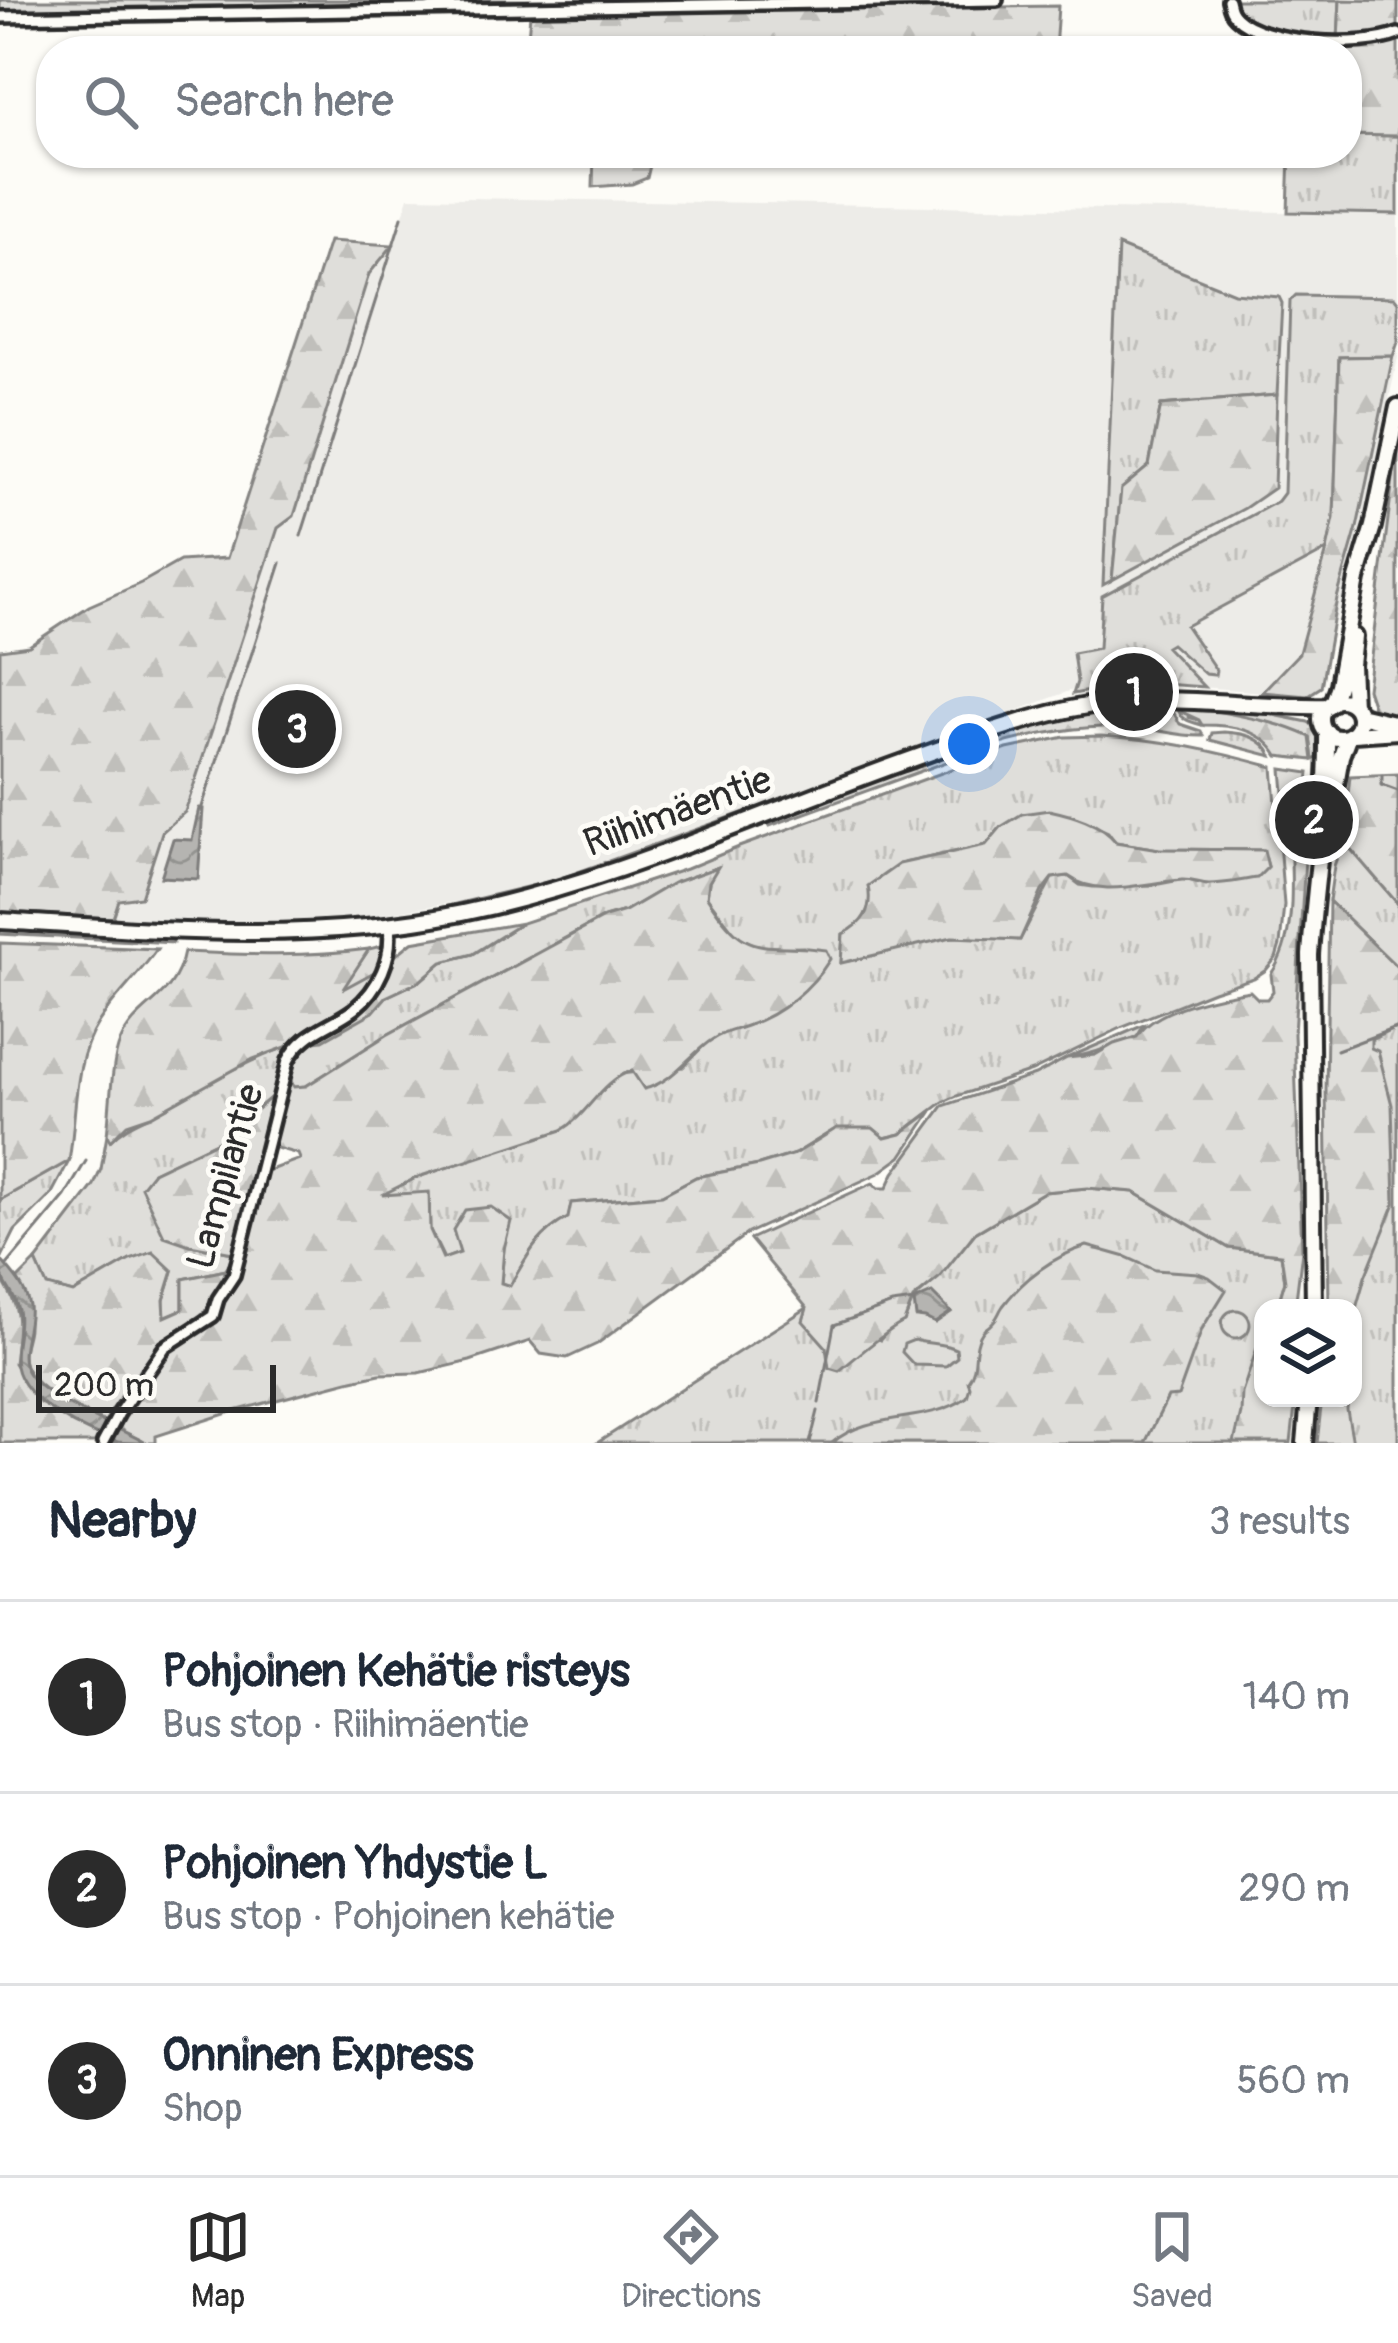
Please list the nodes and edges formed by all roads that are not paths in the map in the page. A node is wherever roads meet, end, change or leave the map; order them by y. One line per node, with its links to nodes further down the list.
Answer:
1 (997, 0): 3 (street)
2 (1228, 0): 5 (street)
3 (0, 17)
4 (1398, 34): 6 (street)
5 (1282, 36)
6 (1362, 42)
7 (1398, 407): 8 (main road)
8 (1373, 526): 9 (main road); 11 (main road)
9 (1330, 704): 10 (main road, Riihimäentie); 11 (main road); 13 (main road)
10 (1257, 706): 13 (main road, Riihimäentie); 16 (main road, Riihimäentie)
11 (1356, 711): 12 (main road); 14 (main road)
12 (1398, 728): 14 (main road)
13 (1325, 729): 14 (main road); 17 (main road)
14 (1350, 735): 17 (main road)
15 (0, 921): 16 (main road, Riihimäentie)
16 (389, 926): 20 (street, Lampilantie)
17 (1312, 980): 18 (main road)
18 (1314, 1299)
19 (1309, 1407): 21 (main road)
20 (104, 1441)
21 (1304, 1443)

